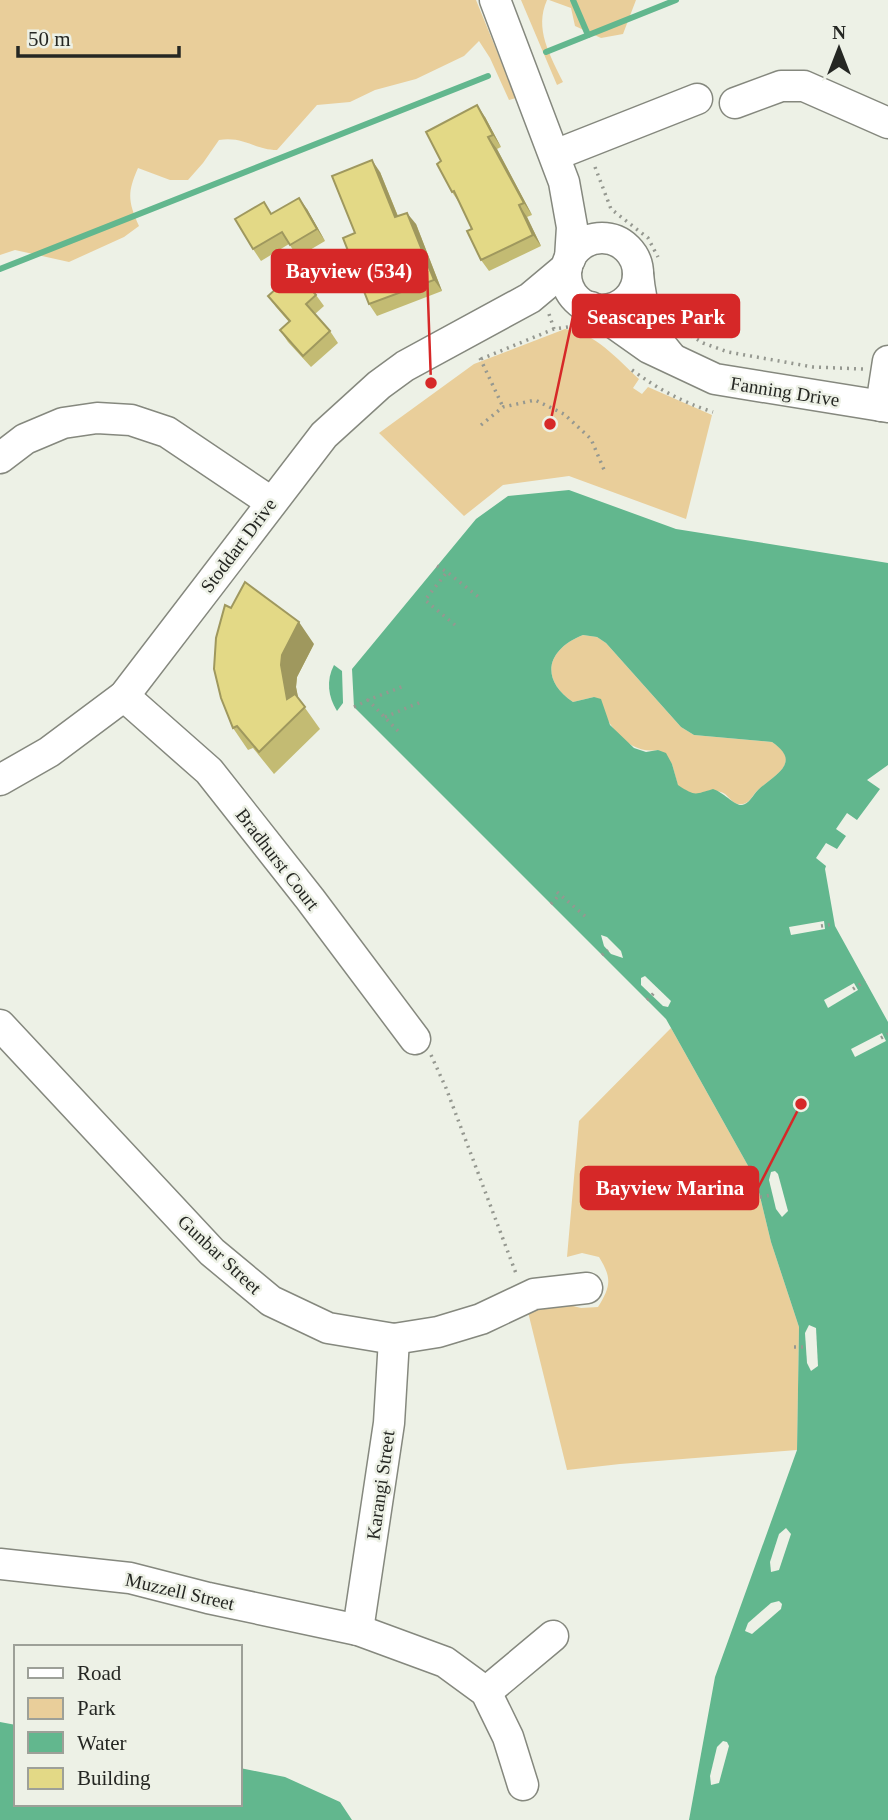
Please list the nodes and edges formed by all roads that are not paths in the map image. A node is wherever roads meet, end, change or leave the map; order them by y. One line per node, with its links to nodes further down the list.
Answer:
1 (495, 0): 5 (street)
2 (697, 99): 5 (street)
3 (735, 103): 4 (street)
4 (888, 123)
5 (555, 155): 6 (street); 7 (street)
6 (618, 242): 7 (street); 8 (street)
7 (569, 263): 9 (street); 10 (street, Stoddart Drive)
8 (648, 267): 9 (street); 11 (street, Fanning Drive)
9 (586, 313): 10 (street, Stoddart Drive); 11 (street, Fanning Drive)
10 (477, 327): 15 (street, Stoddart Drive)
11 (684, 366): 13 (street, Fanning Drive)
12 (887, 366): 13 (street)
13 (884, 406)
14 (0, 458): 15 (street)
15 (271, 502): 16 (street, Stoddart Drive)
16 (124, 696): 17 (street, Stoddart Drive); 19 (street, Bradhurst Court)
17 (0, 780)
18 (0, 1026): 21 (street, Gunbar Street)
19 (415, 1039)
20 (587, 1288): 21 (street, Gunbar Street)
21 (394, 1339): 23 (street, Karangi Street)
22 (0, 1564): 23 (street, Muzzell Street)
23 (358, 1630): 25 (street, Muzzell Street)
24 (553, 1636): 25 (street)
25 (486, 1692): 26 (street)
26 (523, 1785)

